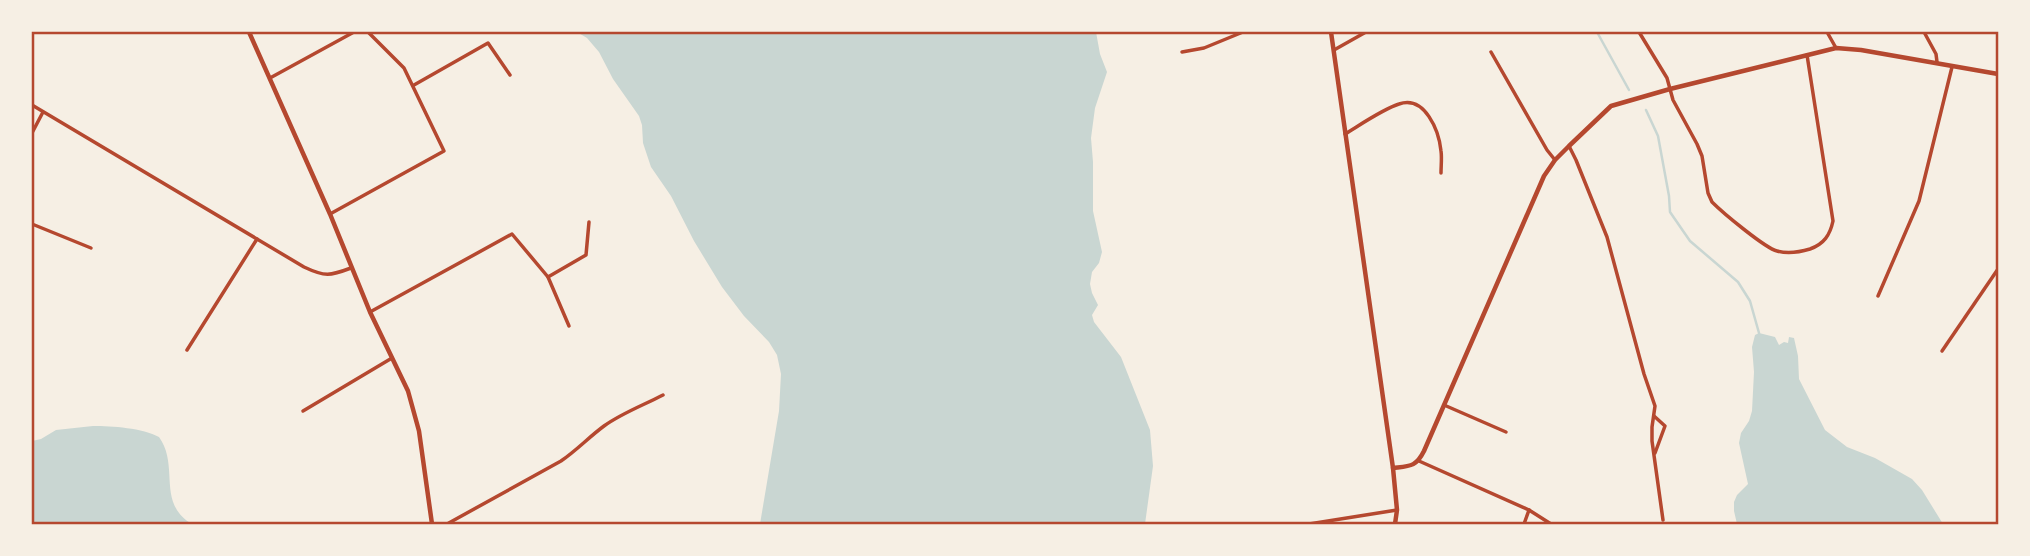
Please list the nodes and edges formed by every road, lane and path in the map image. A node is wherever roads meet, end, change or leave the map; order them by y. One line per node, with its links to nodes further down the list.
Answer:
1 (249, 32): 19 (street)
2 (354, 32): 19 (street)
3 (368, 32): 20 (street)
4 (1243, 32): 12 (street)
5 (1331, 32): 11 (street)
6 (1366, 32): 11 (street)
7 (1639, 32): 21 (street)
8 (1827, 32): 10 (street)
9 (1924, 32): 15 (street)
10 (1836, 48): 14 (street); 15 (street)
11 (1334, 50): 25 (street)
12 (1182, 52)
13 (1491, 52): 27 (street)
14 (1807, 55): 21 (street); 21 (street)
15 (1937, 62): 16 (street)
16 (1953, 65): 17 (street); 37 (street)
17 (1998, 74)
18 (509, 75): 20 (street)
19 (270, 78): 29 (street)
20 (414, 85): 29 (street)
21 (1670, 89): 26 (street)
22 (32, 105): 23 (street)
23 (43, 112): 24 (street); 32 (street)
24 (32, 133)
25 (1345, 134): 28 (street); 50 (street)
26 (1569, 146): 27 (street); 46 (street)
27 (1555, 160): 44 (street)
28 (1441, 173)
29 (330, 214): 34 (street)
30 (589, 222): 36 (street)
31 (32, 224): 33 (street)
32 (257, 239): 34 (street); 40 (street)
33 (91, 247)
34 (351, 268): 38 (street)
35 (1998, 269): 41 (street)
36 (548, 276): 38 (street); 39 (street)
37 (1878, 296)
38 (370, 312): 42 (street)
39 (569, 326)
40 (187, 350)
41 (1942, 351)
42 (392, 358): 45 (street); 54 (street)
43 (663, 395): 55 (street)
44 (1444, 405): 47 (street); 49 (street)
45 (303, 411)
46 (1654, 416): 48 (street); 48 (street)
47 (1506, 432)
48 (1654, 455): 53 (street)
49 (1419, 461): 50 (street); 52 (street)
50 (1393, 468): 51 (street)
51 (1397, 510): 56 (street); 57 (street)
52 (1529, 510): 58 (street); 59 (street)
53 (1663, 520)
54 (432, 524)
55 (447, 524)
56 (1309, 524)
57 (1395, 524)
58 (1524, 524)
59 (1551, 524)

